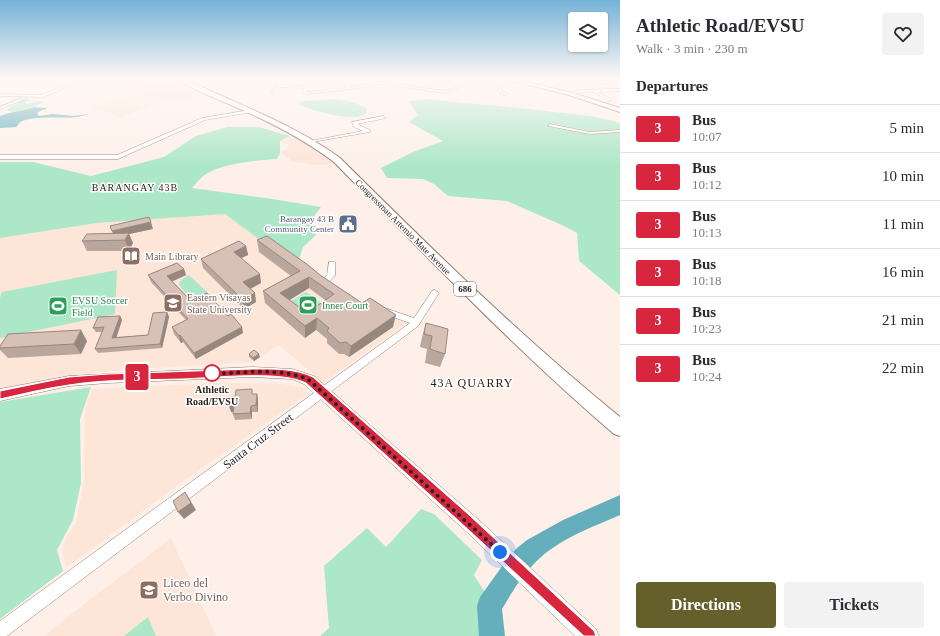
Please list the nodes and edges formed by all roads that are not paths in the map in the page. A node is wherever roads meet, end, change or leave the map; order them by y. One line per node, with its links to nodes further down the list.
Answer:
1 (244, 108): 2 (main road, Congressman Artemio Mate Avenue / 686)
2 (251, 111): 6 (main road, Congressman Artemio Mate Avenue / 686); 7 (street)
3 (384, 117): 6 (street)
4 (550, 125): 5 (street)
5 (620, 131)
6 (312, 141): 15 (main road, Congressman Artemio Mate Avenue / 686)
7 (0, 157)
8 (332, 264): 10 (street)
9 (435, 293): 12 (street, Santa Cruz Street)
10 (338, 295)
11 (371, 307): 12 (street)
12 (414, 324): 13 (street, Santa Cruz Street)
13 (323, 393): 14 (street); 16 (street, Santa Cruz Street); 17 (street)
14 (0, 395)
15 (620, 428)
16 (0, 632)
17 (589, 636)

